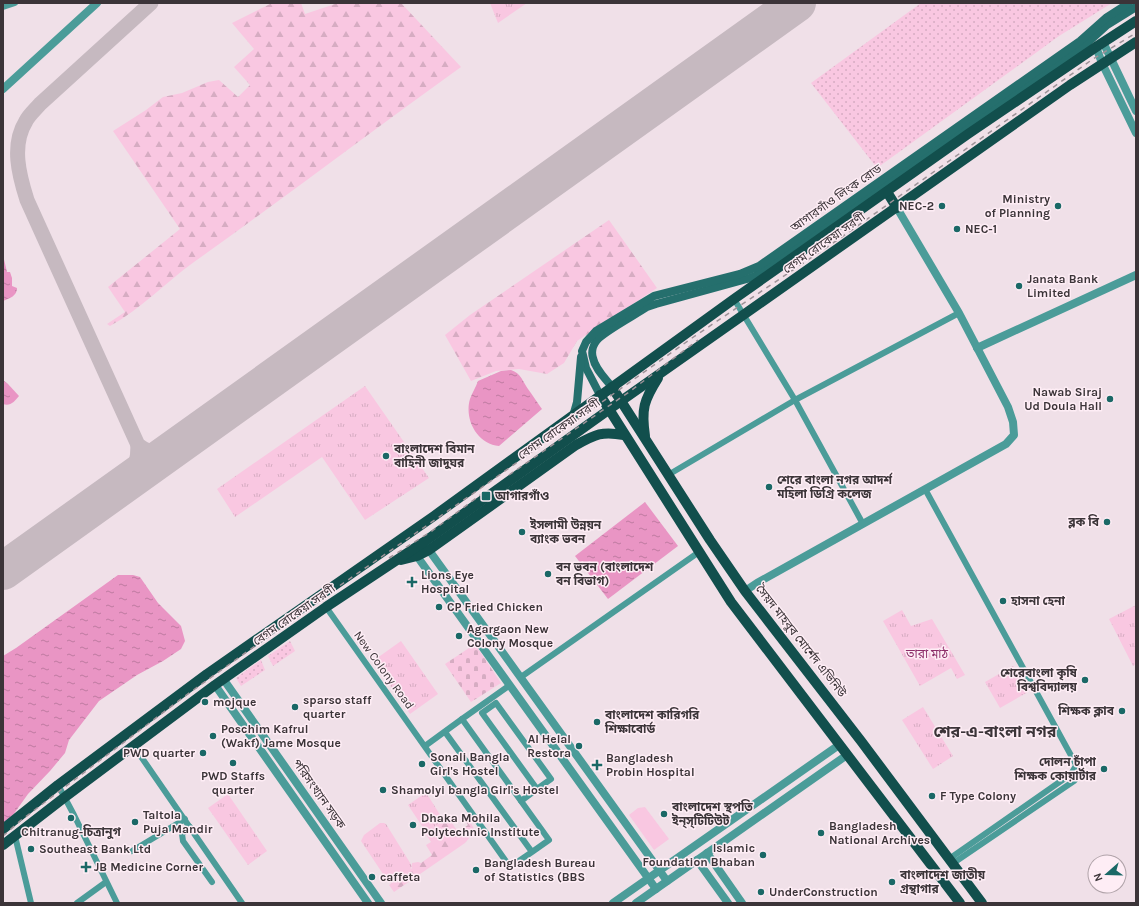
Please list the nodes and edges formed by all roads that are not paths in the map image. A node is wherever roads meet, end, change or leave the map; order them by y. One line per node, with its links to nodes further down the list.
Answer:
1 (15, 3): 4 (street)
2 (97, 3): 11 (street)
3 (1129, 3): 23 (main road, আগারগাঁও লিংক রোড)
4 (3, 7)
5 (1136, 7): 26 (main road, আগারগাঁও লিংক রোড)
6 (1136, 12): 9 (main road, বেগম রোকেয়া সরণী)
7 (1136, 21): 9 (main road, বেগম রোকেয়া সরণী)
8 (1136, 42): 10 (main road, বেগম রোকেয়া সরণী)
9 (1100, 44): 10 (street); 16 (main road, বেগম রোকেয়া সরণী)
10 (1106, 60): 12 (street); 13 (street); 17 (main road, বেগম রোকেয়া সরণী)
11 (3, 89)
12 (1128, 95): 13 (street); 14 (street)
13 (1120, 100): 15 (street)
14 (1136, 111)
15 (1136, 133)
16 (887, 192): 17 (main road); 20 (main road, বেগম রোকেয়া সরণী)
17 (897, 208): 21 (street); 22 (main road, বেগম রোকেয়া সরণী)
18 (1136, 276): 24 (street)
19 (1136, 282): 24 (street)
20 (734, 299): 22 (street); 26 (main road, বেগম রোকেয়া সরণী)
21 (959, 313): 24 (street); 29 (street)
22 (744, 315): 25 (main road, বেগম রোকেয়া সরণী); 29 (street)
23 (582, 351): 27 (main road); 31 (main road)
24 (978, 351): 35 (street)
25 (662, 373): 28 (main road, বেগম রোকেয়া সরণী); 33 (main road)
26 (612, 386): 27 (main road, বেগম রোকেয়া সরণী); 28 (main road, সৈয়দ মাহবুব মোর্শেদ এভিনিউ)
27 (600, 395): 30 (main road); 31 (main road, বেগম রোকেয়া সরণী)
28 (621, 400): 30 (main road, বেগম রোকেয়া সরণী); 33 (main road, সৈয়দ মাহবুব মোর্শেদ এভিনিউ)
29 (795, 400): 34 (street); 36 (street)
30 (609, 410): 32 (main road); 37 (main road, বেগম রোকেয়া সরণী)
31 (573, 416): 41 (main road, বেগম রোকেয়া সরণী)
32 (624, 435): 37 (main road); 38 (main road)
33 (646, 440): 34 (main road, সৈয়দ মাহবুব মোর্শেদ এভিনিউ)
34 (668, 475): 40 (main road, সৈয়দ মাহবুব মোর্শেদ এভিনিউ)
35 (925, 489): 36 (street); 70 (street)
36 (863, 524): 40 (street)
37 (426, 546): 39 (main road, বেগম রোকেয়া সরণী); 45 (street)
38 (699, 552): 42 (main road); 45 (street)
39 (415, 553): 43 (main road, বেগম রোকেয়া সরণী); 47 (street)
40 (745, 591): 42 (main road); 70 (main road, সৈয়দ মাহবুব মোর্শেদ এভিনিউ)
41 (318, 596): 43 (main road); 44 (main road, বেগম রোকেয়া সরণী)
42 (731, 602): 53 (main road)
43 (326, 607): 46 (main road, বেগম রোকেয়া সরণী); 52 (street, New Colony Road)
44 (211, 671): 46 (main road); 48 (main road); 55 (main road, বেগম রোকেয়া সরণী)
45 (520, 677): 47 (street); 56 (street)
46 (224, 680): 48 (main road, বেগম রোকেয়া সরণী); 84 (street, পরিসংখ্যান সড়ক)
47 (510, 685): 49 (street); 58 (street)
48 (215, 686): 51 (main road, বেগম রোকেয়া সরণী); 83 (street)
49 (462, 719): 50 (street); 60 (street, New Colony Road)
50 (445, 732): 52 (street); 65 (street, New Colony Road)
51 (133, 746): 59 (main road, বেগম রোকেয়া সরণী); 61 (street)
52 (425, 746): 65 (street, New Colony Road)
53 (836, 747): 54 (main road); 71 (street)
54 (843, 758): 68 (street); 78 (main road)
55 (58, 785): 59 (street); 63 (main road, বেগম রোকেয়া সরণী)
56 (598, 785): 58 (street); 71 (street)
57 (536, 789): 57 (street); 60 (street)
58 (588, 793): 72 (street)
59 (65, 797): 64 (main road, বেগম রোকেয়া সরণী); 74 (street)
60 (521, 801): 65 (street, New Colony Road)
61 (185, 819): 62 (street); 67 (street)
62 (190, 827): 75 (street); 82 (street)
63 (3, 829)
64 (15, 836): 66 (main road, বেগম রোকেয়া সরণী); 79 (street)
65 (522, 840)
66 (3, 845)
67 (132, 851)
68 (707, 853): 69 (street); 88 (street)
69 (697, 860): 73 (street); 87 (street)
70 (951, 862): 76 (main road, সৈয়দ মাহবুব মোর্শেদ এভিনিউ)
71 (659, 871): 72 (street); 73 (street)
72 (649, 878): 77 (street); 85 (street)
73 (667, 881): 77 (street)
74 (106, 882): 80 (street); 81 (street)
75 (212, 882)
76 (968, 884): 78 (main road); 89 (main road, সৈয়দ মাহবুব মোর্শেদ এভিনিউ)
77 (656, 889): 86 (street)
78 (957, 899)
79 (31, 903)
80 (77, 903)
81 (117, 903)
82 (242, 903)
83 (368, 903)
84 (381, 903)
85 (614, 903)
86 (636, 903)
87 (728, 903)
88 (742, 903)
89 (982, 903)

